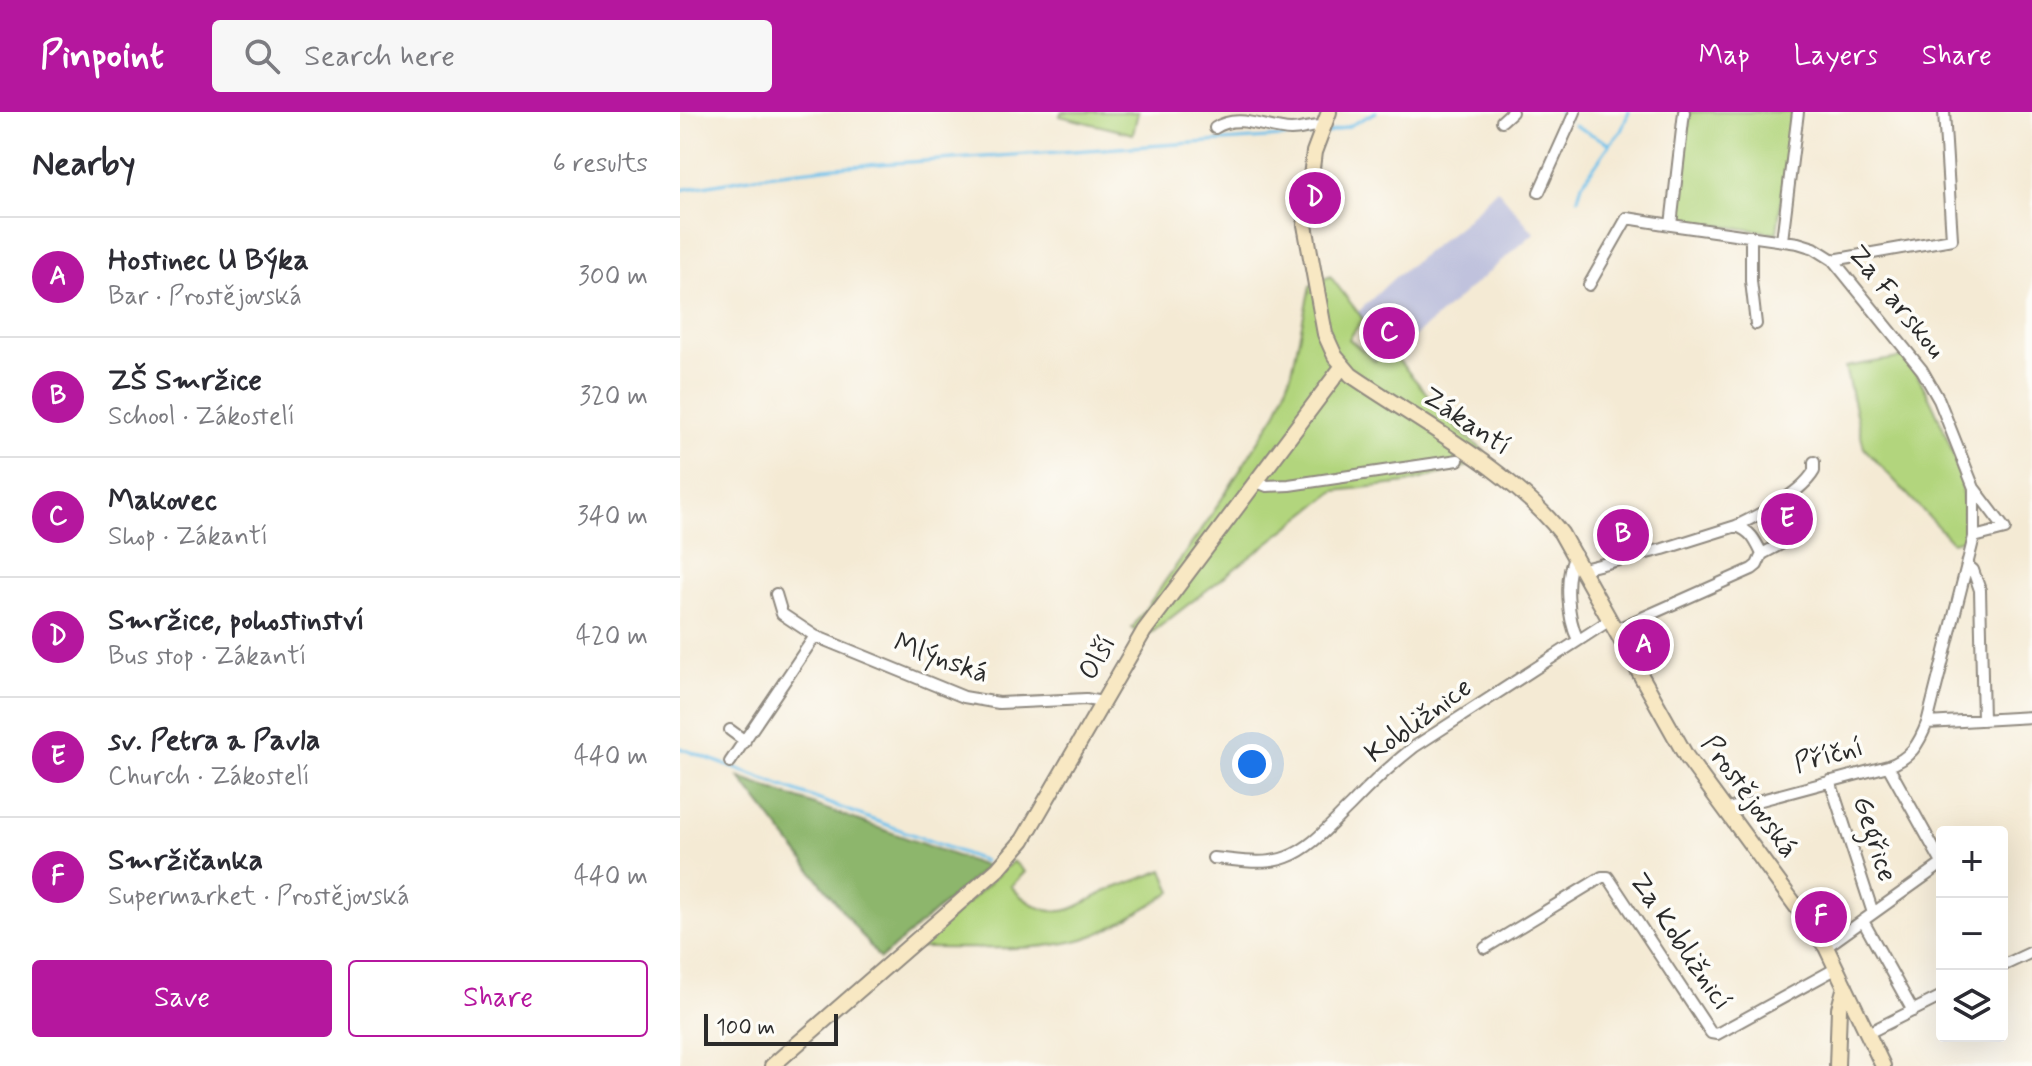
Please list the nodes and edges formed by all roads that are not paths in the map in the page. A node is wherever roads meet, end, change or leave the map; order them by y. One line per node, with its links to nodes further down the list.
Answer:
1 (1512, 112): 6 (street)
2 (1684, 112): 10 (street)
3 (1798, 112): 12 (street)
4 (1944, 112): 13 (street)
5 (1572, 119): 9 (street)
6 (1502, 121)
7 (1325, 122): 8 (street); 16 (main road, Zákantí)
8 (1215, 128)
9 (1539, 192)
10 (1671, 225): 11 (street, Za Farskou); 14 (street, Za Farskou)
11 (1751, 236): 12 (street, Za Farskou); 15 (street)
12 (1782, 240): 13 (street, Za Farskou)
13 (1833, 260): 20 (street, Za Farskou)
14 (1589, 285)
15 (1756, 324)
16 (1342, 367): 19 (main road, Olší); 25 (main road, Zákantí)
17 (1458, 460): 19 (street)
18 (1814, 462): 21 (street)
19 (1257, 482): 32 (main road, Olší)
20 (1974, 488): 23 (street, Za Farskou); 23 (street)
21 (1736, 526): 24 (street); 27 (street)
22 (1798, 535): 24 (street, Kobližnice)
23 (1974, 537): 26 (street, Příční)
24 (1762, 554): 29 (street, Kobližnice)
25 (1576, 555): 27 (main road, Prostějovská); 31 (street)
26 (1967, 565): 34 (street); 35 (street, Příční)
27 (1583, 569): 29 (main road, Prostějovská)
28 (776, 594): 30 (street, Mlýnská)
29 (1613, 625): 31 (street, Kobližnice); 41 (main road, Prostějovská)
30 (815, 636): 32 (street, Mlýnská); 37 (street)
31 (1578, 640): 43 (street, Kobližnice)
32 (1102, 702): 56 (main road, Olší)
33 (2032, 717): 34 (street)
34 (1983, 720): 35 (street)
35 (1927, 723): 39 (street, Příční)
36 (730, 730): 37 (street)
37 (745, 741): 38 (street)
38 (730, 762)
39 (1888, 766): 40 (street, Příční); 42 (street)
40 (1830, 781): 41 (street, Příční); 45 (street, Gegřice)
41 (1724, 810): 47 (main road, Prostějovská)
42 (1936, 853)
43 (1213, 858)
44 (1936, 868): 45 (street, Gegřice)
45 (1873, 913): 46 (street, Gegřice)
46 (1863, 921): 47 (street, Gegřice); 54 (street, Gegřice)
47 (1826, 947): 51 (main road, Prostějovská)
48 (1485, 948): 51 (street, Za Kobližnicí)
49 (2032, 952): 50 (street)
50 (2008, 963)
51 (1837, 968): 52 (main road, Prostějovská)
52 (1845, 986): 55 (main road, Prostějovská); 57 (main road)
53 (1936, 999): 54 (street)
54 (1913, 1011): 55 (street)
55 (1868, 1033): 58 (main road, Prostějovská)
56 (772, 1066)
57 (1837, 1066)
58 (1883, 1066)

